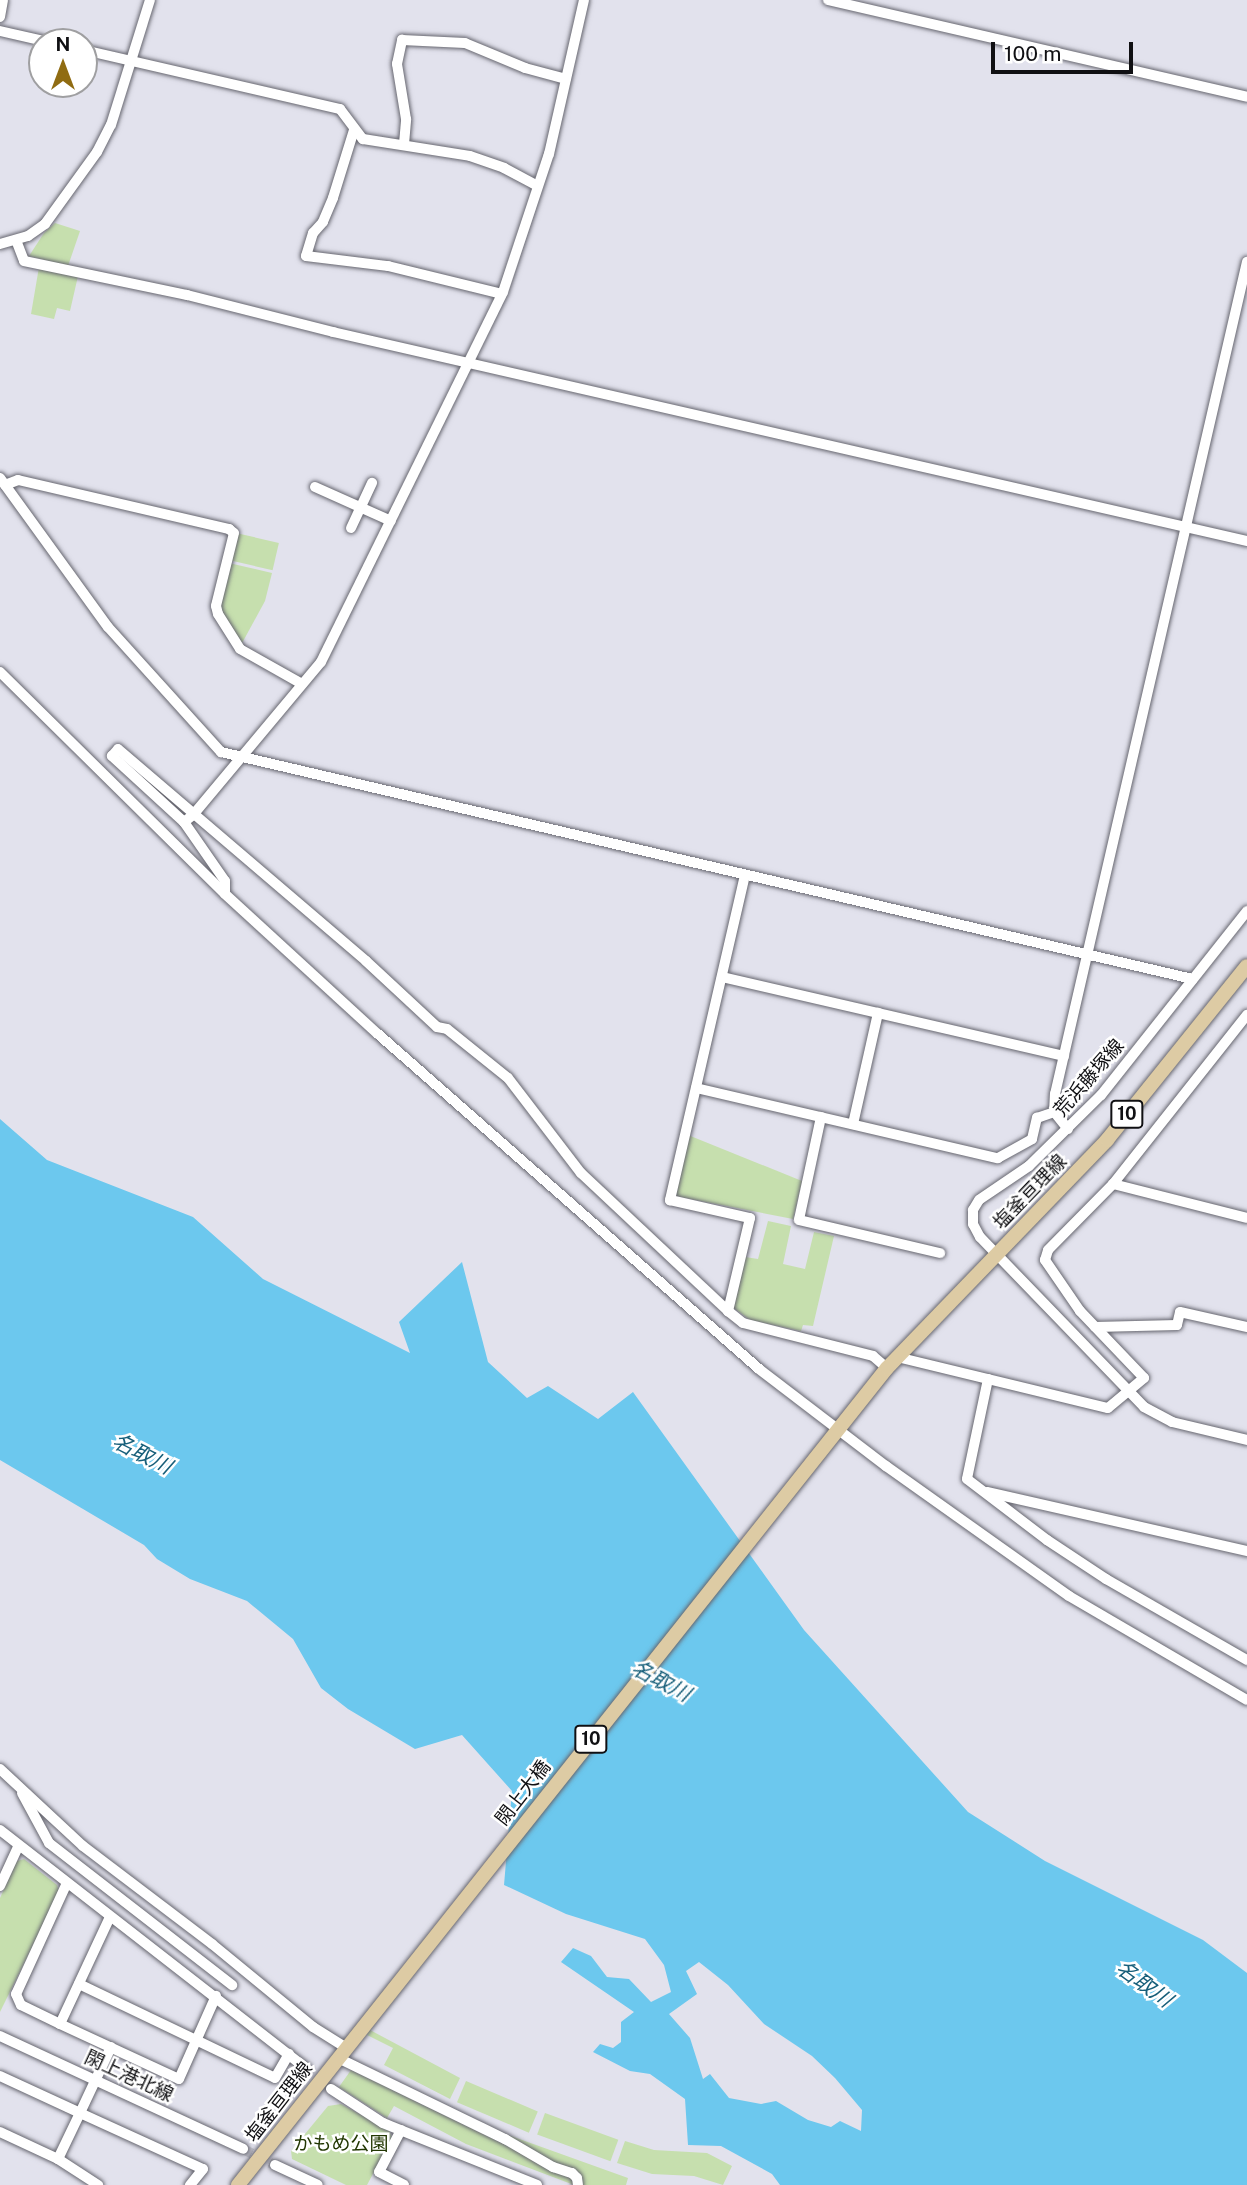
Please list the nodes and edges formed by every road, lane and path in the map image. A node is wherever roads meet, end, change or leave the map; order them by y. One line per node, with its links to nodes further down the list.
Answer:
1 (3, 0): 5 (street)
2 (150, 0): 9 (street)
3 (584, 0): 10 (street)
4 (828, 0): 11 (street)
5 (0, 17)
6 (0, 31): 7 (street)
7 (28, 37)
8 (98, 53): 9 (street)
9 (132, 61): 12 (street); 15 (street)
10 (566, 79): 13 (street); 14 (street)
11 (1247, 97)
12 (354, 130): 13 (street); 18 (street)
13 (404, 144): 14 (street)
14 (538, 186): 18 (street)
15 (16, 240): 16 (street); 19 (street)
16 (0, 244)
17 (1247, 262): 25 (street)
18 (502, 294): 19 (street)
19 (469, 362): 24 (street); 25 (street)
20 (2, 482): 29 (street); 30 (street)
21 (372, 483): 23 (street)
22 (315, 487): 23 (street)
23 (361, 508): 24 (street); 26 (street)
24 (391, 521): 29 (street)
25 (1186, 527): 27 (street); 35 (street)
26 (351, 528)
27 (1247, 541)
28 (0, 672): 33 (street)
29 (302, 684): 30 (street)
30 (239, 758): 31 (street); 32 (street)
31 (188, 818): 31 (street); 33 (street); 51 (street)
32 (745, 875): 35 (street); 37 (street)
33 (225, 893): 57 (street)
34 (1247, 911): 38 (street, 荒浜藤塚線)
35 (1087, 954): 38 (street); 41 (street)
36 (1247, 966): 50 (main road, 塩釜亘理線 / 10)
37 (722, 977): 39 (street); 42 (street)
38 (1193, 979): 46 (street, 荒浜藤塚線)
39 (878, 1013): 41 (street); 45 (street)
40 (1247, 1016): 47 (street)
41 (1064, 1056): 43 (street)
42 (696, 1088): 44 (street); 51 (street)
43 (1054, 1112): 45 (street); 46 (street)
44 (821, 1117): 45 (street); 49 (street)
45 (853, 1125)
46 (1068, 1129): 50 (street, 荒浜藤塚線)
47 (1113, 1184): 48 (street); 52 (street)
48 (1247, 1218)
49 (940, 1252)
50 (997, 1253): 54 (main road, 塩釜亘理線 / 10); 56 (street)
51 (728, 1311): 54 (street)
52 (1096, 1327): 53 (street); 56 (street)
53 (1247, 1327)
54 (892, 1362): 55 (street); 57 (main road, 塩釜亘理線 / 10)
55 (988, 1379): 56 (street); 59 (street)
56 (1129, 1392): 58 (street)
57 (834, 1432): 62 (street); 77 (main road, 閖上大橋 / 10)
58 (1247, 1440)
59 (984, 1492): 60 (street); 61 (street)
60 (1247, 1550)
61 (1247, 1660)
62 (1247, 1700)
63 (0, 1769): 64 (street)
64 (18, 1784): 71 (street); 77 (street)
65 (0, 1830): 66 (street)
66 (18, 1847): 67 (street); 68 (street)
67 (66, 1885): 69 (street); 73 (street)
68 (0, 1886)
69 (110, 1917): 70 (street); 72 (street)
70 (79, 1984): 73 (street); 75 (street)
71 (232, 1985)
72 (216, 1996): 75 (street); 78 (street)
73 (60, 2024): 76 (street)
74 (0, 2036): 81 (street, 閖上港北線)
75 (196, 2040): 76 (street); 78 (street)
76 (111, 2047): 81 (street)
77 (345, 2050): 92 (main road, 塩釜亘理線 / 10); 96 (street)
78 (289, 2054): 79 (street)
79 (307, 2069)
80 (0, 2076): 83 (street)
81 (95, 2080): 83 (street); 86 (street, 閖上港北線)
82 (331, 2088): 84 (street)
83 (80, 2113): 87 (street); 91 (street)
84 (401, 2130): 89 (street); 94 (street)
85 (0, 2132): 87 (street)
86 (243, 2149)
87 (58, 2159): 90 (street)
88 (275, 2165): 93 (street)
89 (521, 2182): 95 (street)
90 (98, 2185)
91 (190, 2185)
92 (238, 2185)
93 (318, 2185)
94 (404, 2185)
95 (537, 2185)
96 (578, 2185)

